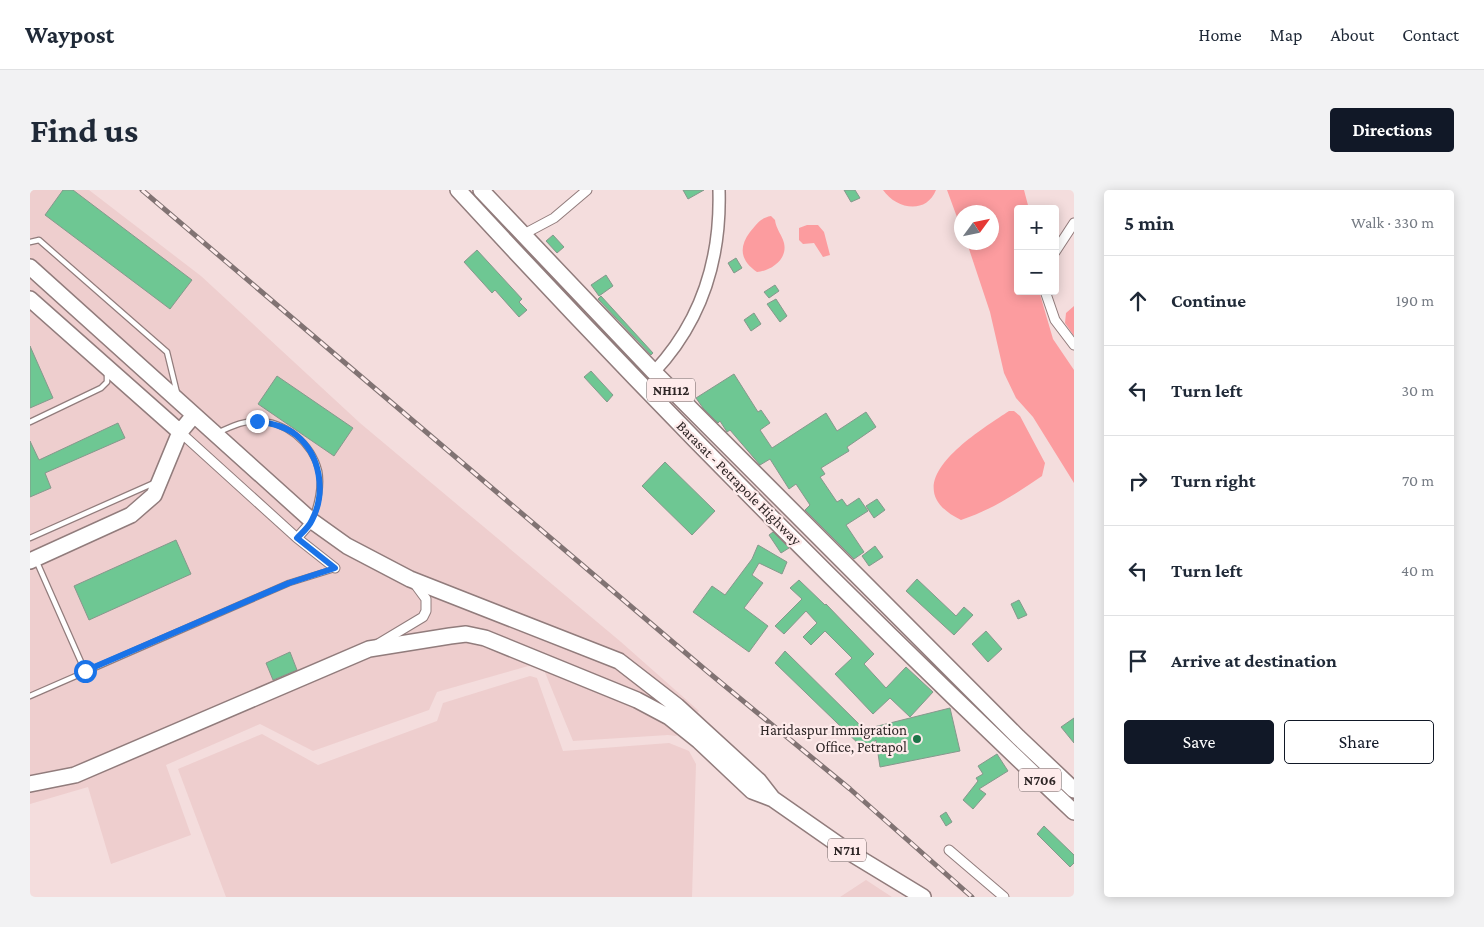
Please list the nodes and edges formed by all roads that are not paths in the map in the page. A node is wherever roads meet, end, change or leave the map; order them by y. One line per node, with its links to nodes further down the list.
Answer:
1 (458, 190): 31 (highway, Barasat - Petrapole Highway / NH112)
2 (481, 190): 6 (highway, Barasat - Petrapole Highway / NH112)
3 (587, 190): 6 (street)
4 (719, 190): 14 (street)
5 (1074, 223): 8 (street)
6 (524, 234): 14 (highway, Barasat - Petrapole Highway / NH112)
7 (30, 242): 15 (lane)
8 (1056, 250)
9 (30, 267): 15 (highway)
10 (1046, 295): 12 (street)
11 (30, 299): 13 (highway)
12 (1074, 345)
13 (106, 367): 17 (lane); 18 (highway)
14 (654, 372): 30 (highway, Barasat - Petrapole Highway / NH112)
15 (179, 401): 16 (highway)
16 (194, 415): 18 (highway); 19 (highway)
17 (30, 422)
18 (180, 432): 20 (highway); 23 (street)
19 (215, 434): 21 (highway); 21 (lane)
20 (160, 480): 22 (lane); 24 (highway)
21 (312, 521): 23 (street); 26 (highway)
22 (30, 538)
23 (297, 538): 25 (street)
24 (33, 560): 28 (lane)
25 (335, 568): 28 (lane)
26 (410, 579): 27 (street); 34 (highway)
27 (369, 649): 32 (highway); 34 (highway)
28 (85, 671): 29 (lane)
29 (30, 696)
30 (1018, 737): 33 (highway, N706)
31 (1006, 748): 35 (highway, N706)
32 (30, 784)
33 (1074, 790)
34 (773, 799): 37 (highway, N711)
35 (1074, 812)
36 (949, 850): 38 (street)
37 (923, 897)
38 (1004, 897)

